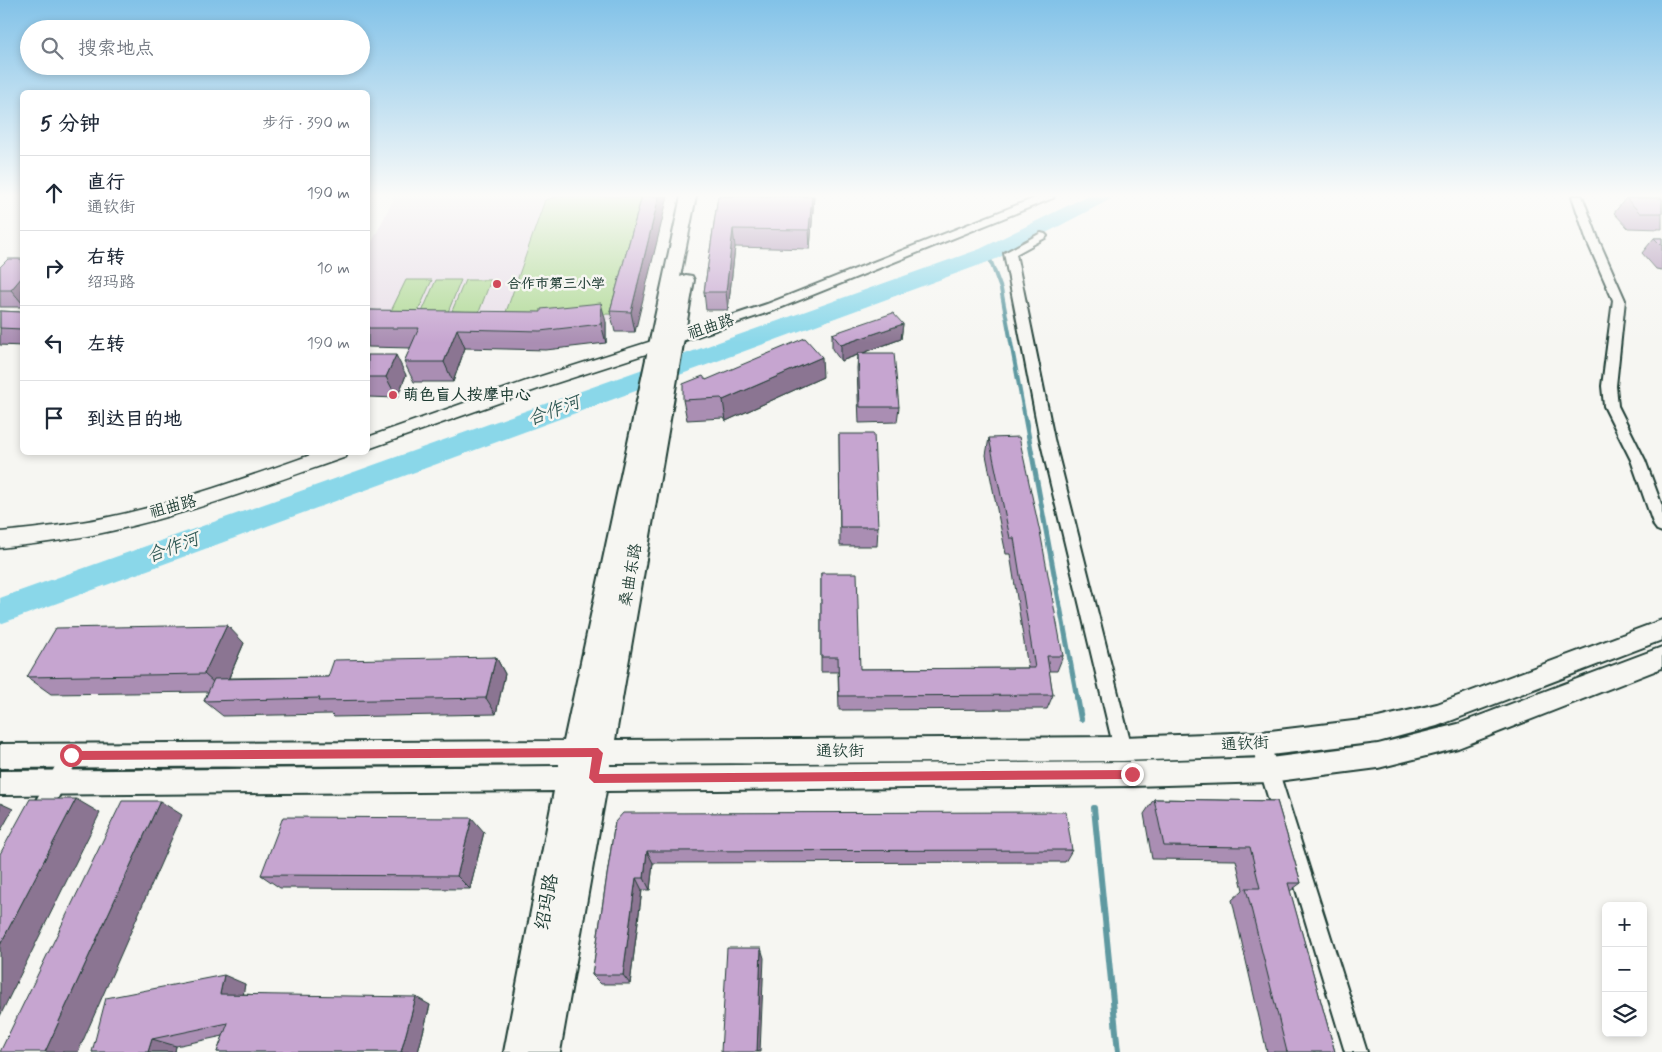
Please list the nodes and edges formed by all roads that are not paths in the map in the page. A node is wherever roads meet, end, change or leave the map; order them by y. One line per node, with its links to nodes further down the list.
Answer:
1 (681, 245): 6 (main road)
2 (690, 245): 6 (main road)
3 (926, 245): 6 (street, 祖曲路)
4 (1024, 245): 14 (street)
5 (1594, 245): 9 (street)
6 (665, 348): 7 (street, 祖曲路); 17 (main road, 桑曲东路)
7 (370, 442)
8 (331, 455): 10 (street, 祖曲路)
9 (1662, 526)
10 (0, 540)
11 (1662, 630): 13 (main road, 通钦街)
12 (1662, 657): 18 (main road)
13 (1261, 744): 14 (main road, 通钦街); 18 (street)
14 (1124, 749): 17 (main road, 通钦街)
15 (71, 755): 16 (main road, 通钦街); 17 (main road, 通钦街); 19 (street)
16 (0, 756)
17 (584, 766): 18 (main road); 19 (main road); 22 (main road, 绍玛路); 23 (main road, 绍玛路)
18 (1270, 770): 24 (street)
19 (56, 782): 20 (main road); 21 (street)
20 (0, 783)
21 (28, 834)
22 (519, 1052)
23 (545, 1052)
24 (1356, 1052)

